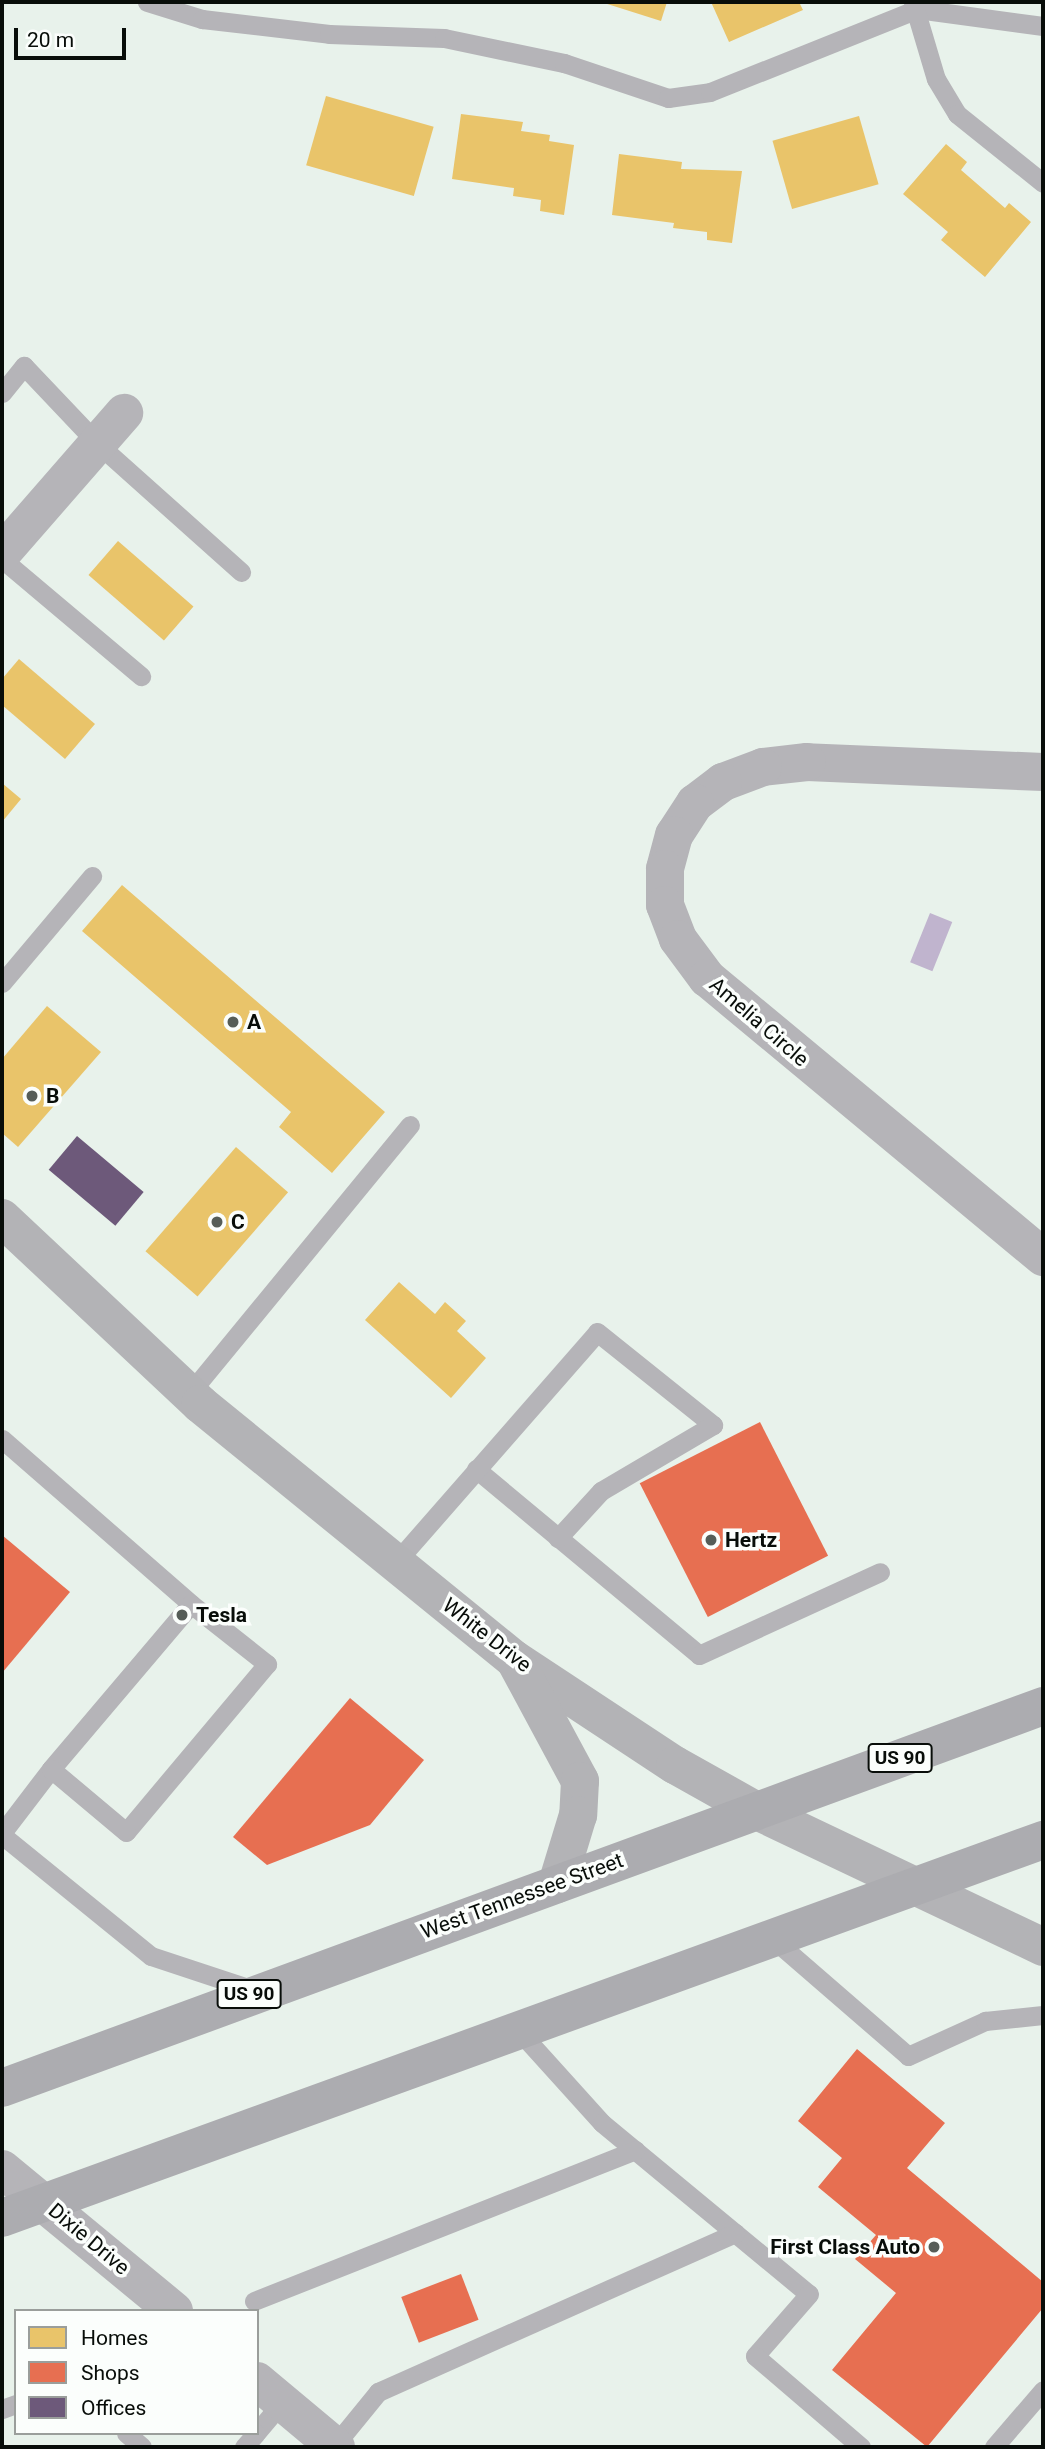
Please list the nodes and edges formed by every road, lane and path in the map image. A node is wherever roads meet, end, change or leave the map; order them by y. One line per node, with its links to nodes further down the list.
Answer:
1 (147, 2): 2 (lane)
2 (915, 5): 3 (lane); 4 (lane)
3 (1043, 26)
4 (1043, 183)
5 (2, 393): 7 (lane)
6 (124, 413): 7 (street)
7 (98, 444): 8 (street); 10 (lane)
8 (2, 553)
9 (2, 559): 11 (lane)
10 (241, 572)
11 (141, 676)
12 (1043, 772): 17 (street, Amelia Circle)
13 (92, 876): 14 (lane)
14 (2, 983)
15 (410, 1125): 18 (lane)
16 (2, 1218): 18 (street, White Drive)
17 (1043, 1257)
18 (189, 1394): 22 (street, White Drive)
19 (2, 1439): 24 (lane)
20 (477, 1469): 21 (lane); 21 (lane); 22 (lane)
21 (558, 1538): 23 (lane)
22 (396, 1562): 25 (street, White Drive)
23 (880, 1572)
24 (191, 1604): 27 (lane); 27 (lane)
25 (514, 1659): 28 (street, White Drive); 31 (street)
26 (1043, 1706): 28 (main road, West Tennessee Street / US 90)
27 (51, 1769): 29 (lane)
28 (757, 1811): 31 (main road, West Tennessee Street / US 90); 32 (street, White Drive)
29 (2, 1834): 35 (lane)
30 (1043, 1840): 32 (main road)
31 (557, 1884): 35 (main road, West Tennessee Street / US 90)
32 (911, 1888): 33 (main road); 34 (street, White Drive)
33 (772, 1938): 36 (lane); 37 (main road)
34 (1043, 1947)
35 (258, 1991): 38 (main road, West Tennessee Street / US 90)
36 (1043, 2015)
37 (518, 2030): 39 (lane); 41 (main road)
38 (2, 2088)
39 (635, 2150): 43 (lane); 44 (lane)
40 (2, 2169): 41 (street, Dixie Drive)
41 (46, 2202): 42 (main road); 45 (street, Dixie Drive)
42 (2, 2218)
43 (735, 2233): 49 (lane); 50 (lane)
44 (254, 2301)
45 (172, 2309)
46 (1043, 2390): 51 (lane)
47 (270, 2391): 48 (lane); 49 (street)
48 (259, 2426)
49 (335, 2447)
50 (861, 2447)
51 (994, 2447)

